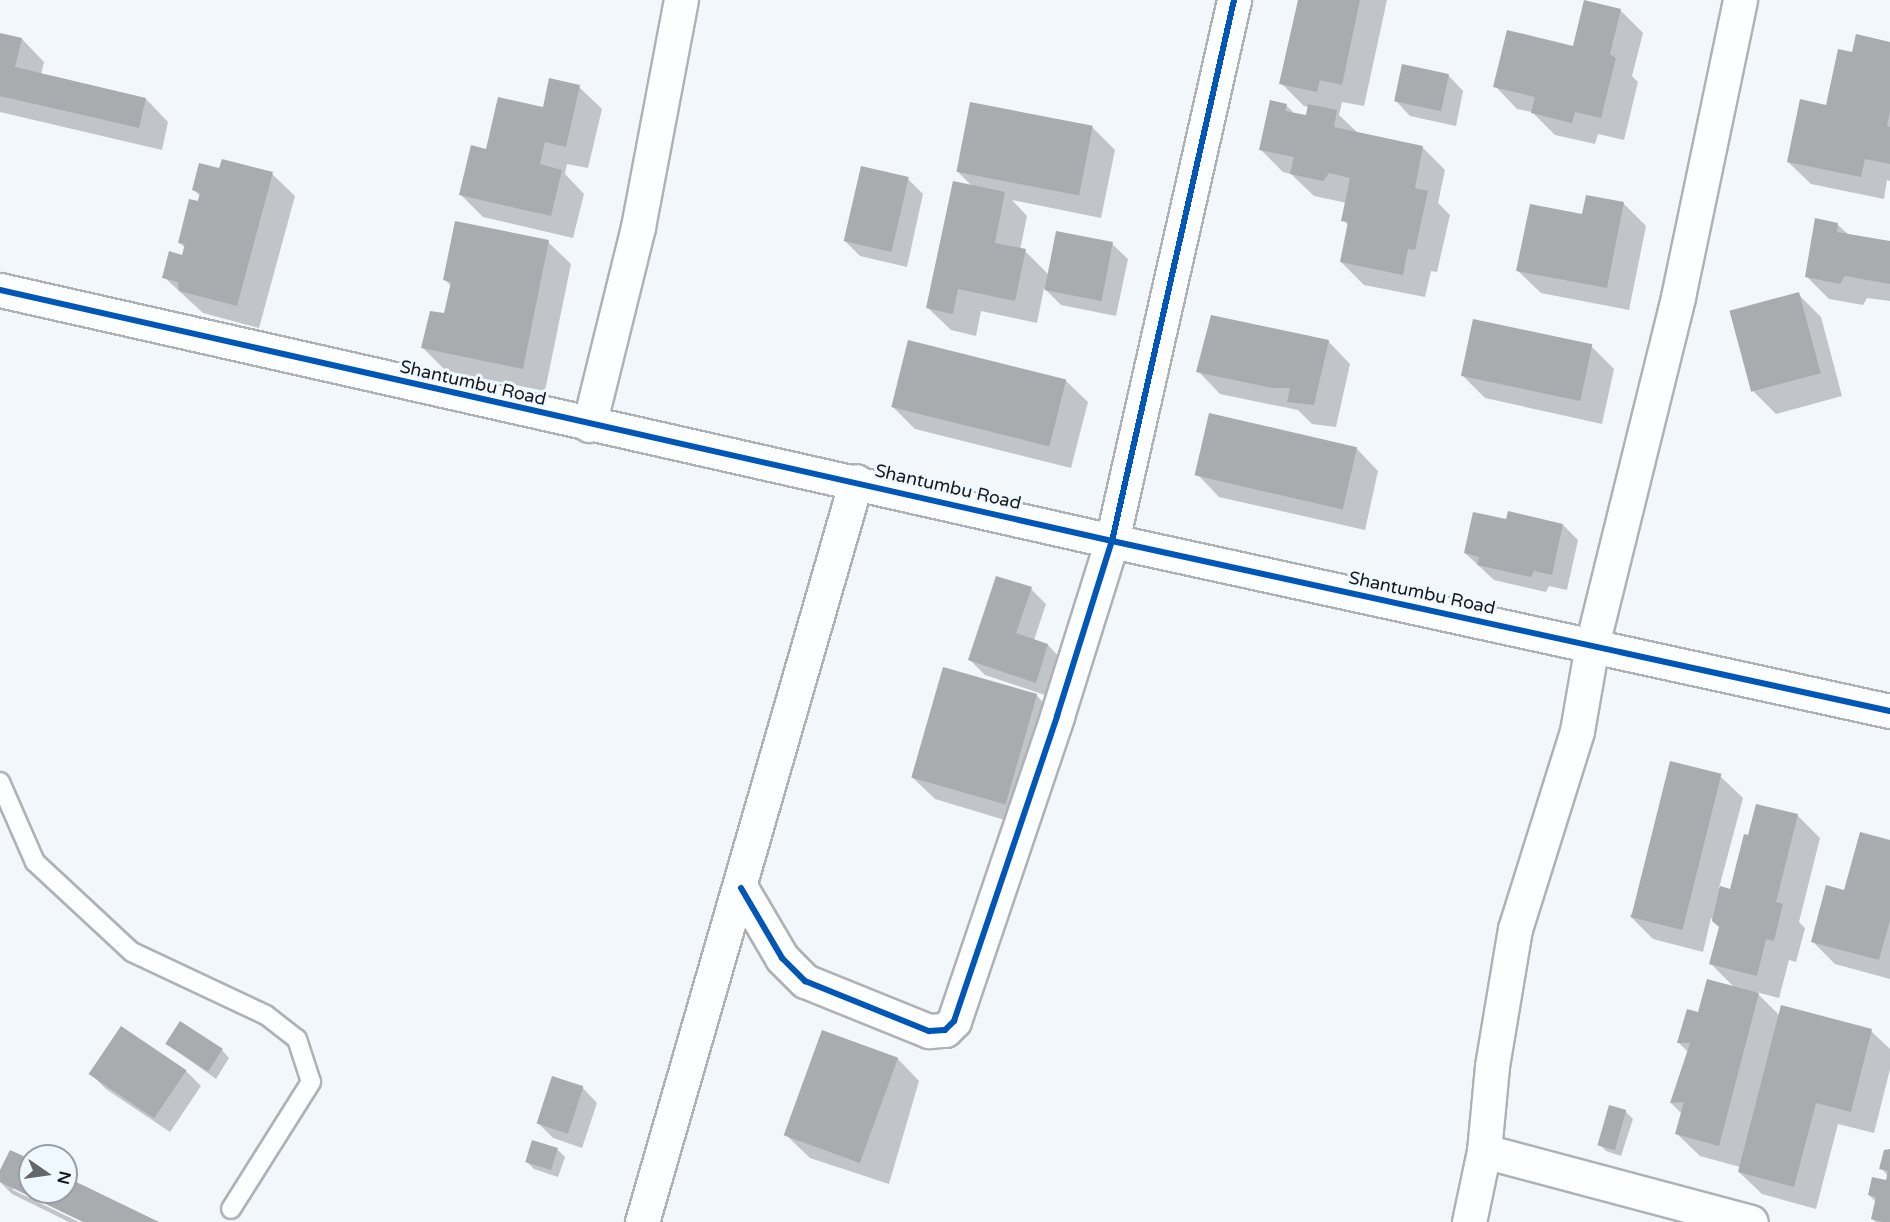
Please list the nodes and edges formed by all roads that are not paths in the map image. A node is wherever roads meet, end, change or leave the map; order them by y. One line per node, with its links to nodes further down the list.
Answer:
1 (681, 0): 5 (street)
2 (1234, 0): 7 (street)
3 (1740, 0): 8 (street)
4 (0, 290): 5 (street, Shantumbu Road)
5 (589, 424): 6 (street, Shantumbu Road)
6 (856, 481): 7 (street, Shantumbu Road); 11 (street)
7 (1112, 541): 8 (street, Shantumbu Road); 11 (street)
8 (1592, 645): 9 (street, Shantumbu Road); 12 (street)
9 (1890, 711)
10 (0, 782): 13 (lane)
11 (741, 888): 14 (street)
12 (1484, 1151): 15 (street); 16 (street)
13 (231, 1209)
14 (642, 1222)
15 (1469, 1222)
16 (1751, 1222)

